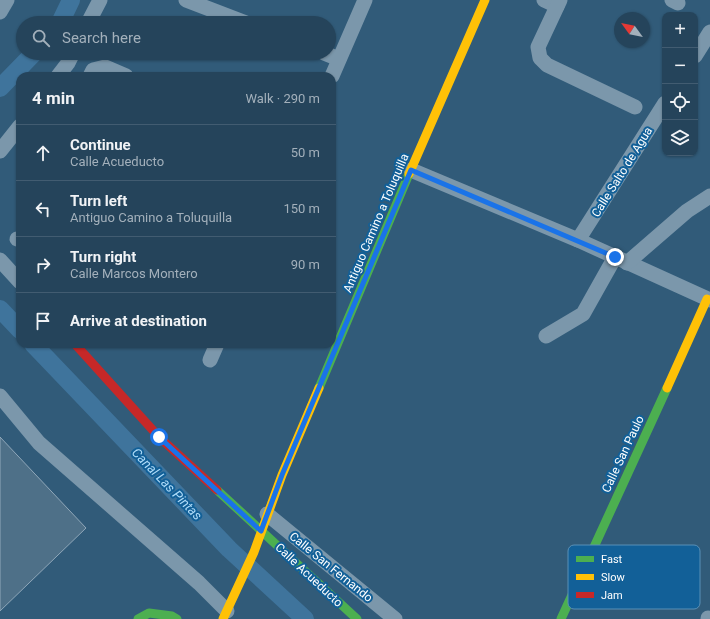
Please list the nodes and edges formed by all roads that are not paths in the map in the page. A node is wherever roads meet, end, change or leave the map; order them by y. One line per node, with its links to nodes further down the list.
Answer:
1 (7, 0): 7 (street)
2 (100, 0): 8 (street)
3 (186, 0): 9 (street)
4 (364, 0): 13 (street)
5 (485, 0): 23 (street, Antiguo Camino a Toluquilla)
6 (553, 2): 19 (street)
7 (0, 12)
8 (92, 16)
9 (228, 16)
10 (710, 32): 11 (street)
11 (698, 51)
12 (336, 58): 13 (street)
13 (339, 59): 18 (street)
14 (70, 60): 15 (street)
15 (61, 72)
16 (92, 72): 17 (street)
17 (117, 72)
18 (334, 72)
19 (635, 107)
20 (662, 108): 25 (street, Calle Salto de Agua)
21 (16, 131): 22 (street)
22 (0, 152)
23 (411, 170): 25 (street); 35 (street, Antiguo Camino a Toluquilla)
24 (710, 196): 27 (street)
25 (578, 240): 27 (street)
26 (0, 260): 28 (street)
27 (621, 260): 29 (street); 30 (street)
28 (16, 278)
29 (708, 299): 37 (street, Calle San Paulo)
30 (546, 336)
31 (79, 348): 36 (street, Calle Acueducto)
32 (215, 348): 33 (street)
33 (210, 360)
34 (0, 396): 39 (street)
35 (267, 514): 36 (street, Antiguo Camino a Toluquilla); 43 (street, Calle San Fernando)
36 (261, 531): 39 (street, Antiguo Camino a Toluquilla); 42 (street, Calle Acueducto)
37 (595, 545)
38 (568, 604): 44 (street, Calle San Paulo)
39 (225, 615)
40 (138, 619): 41 (street)
41 (177, 619)
42 (357, 619)
43 (395, 619)
44 (561, 619)

